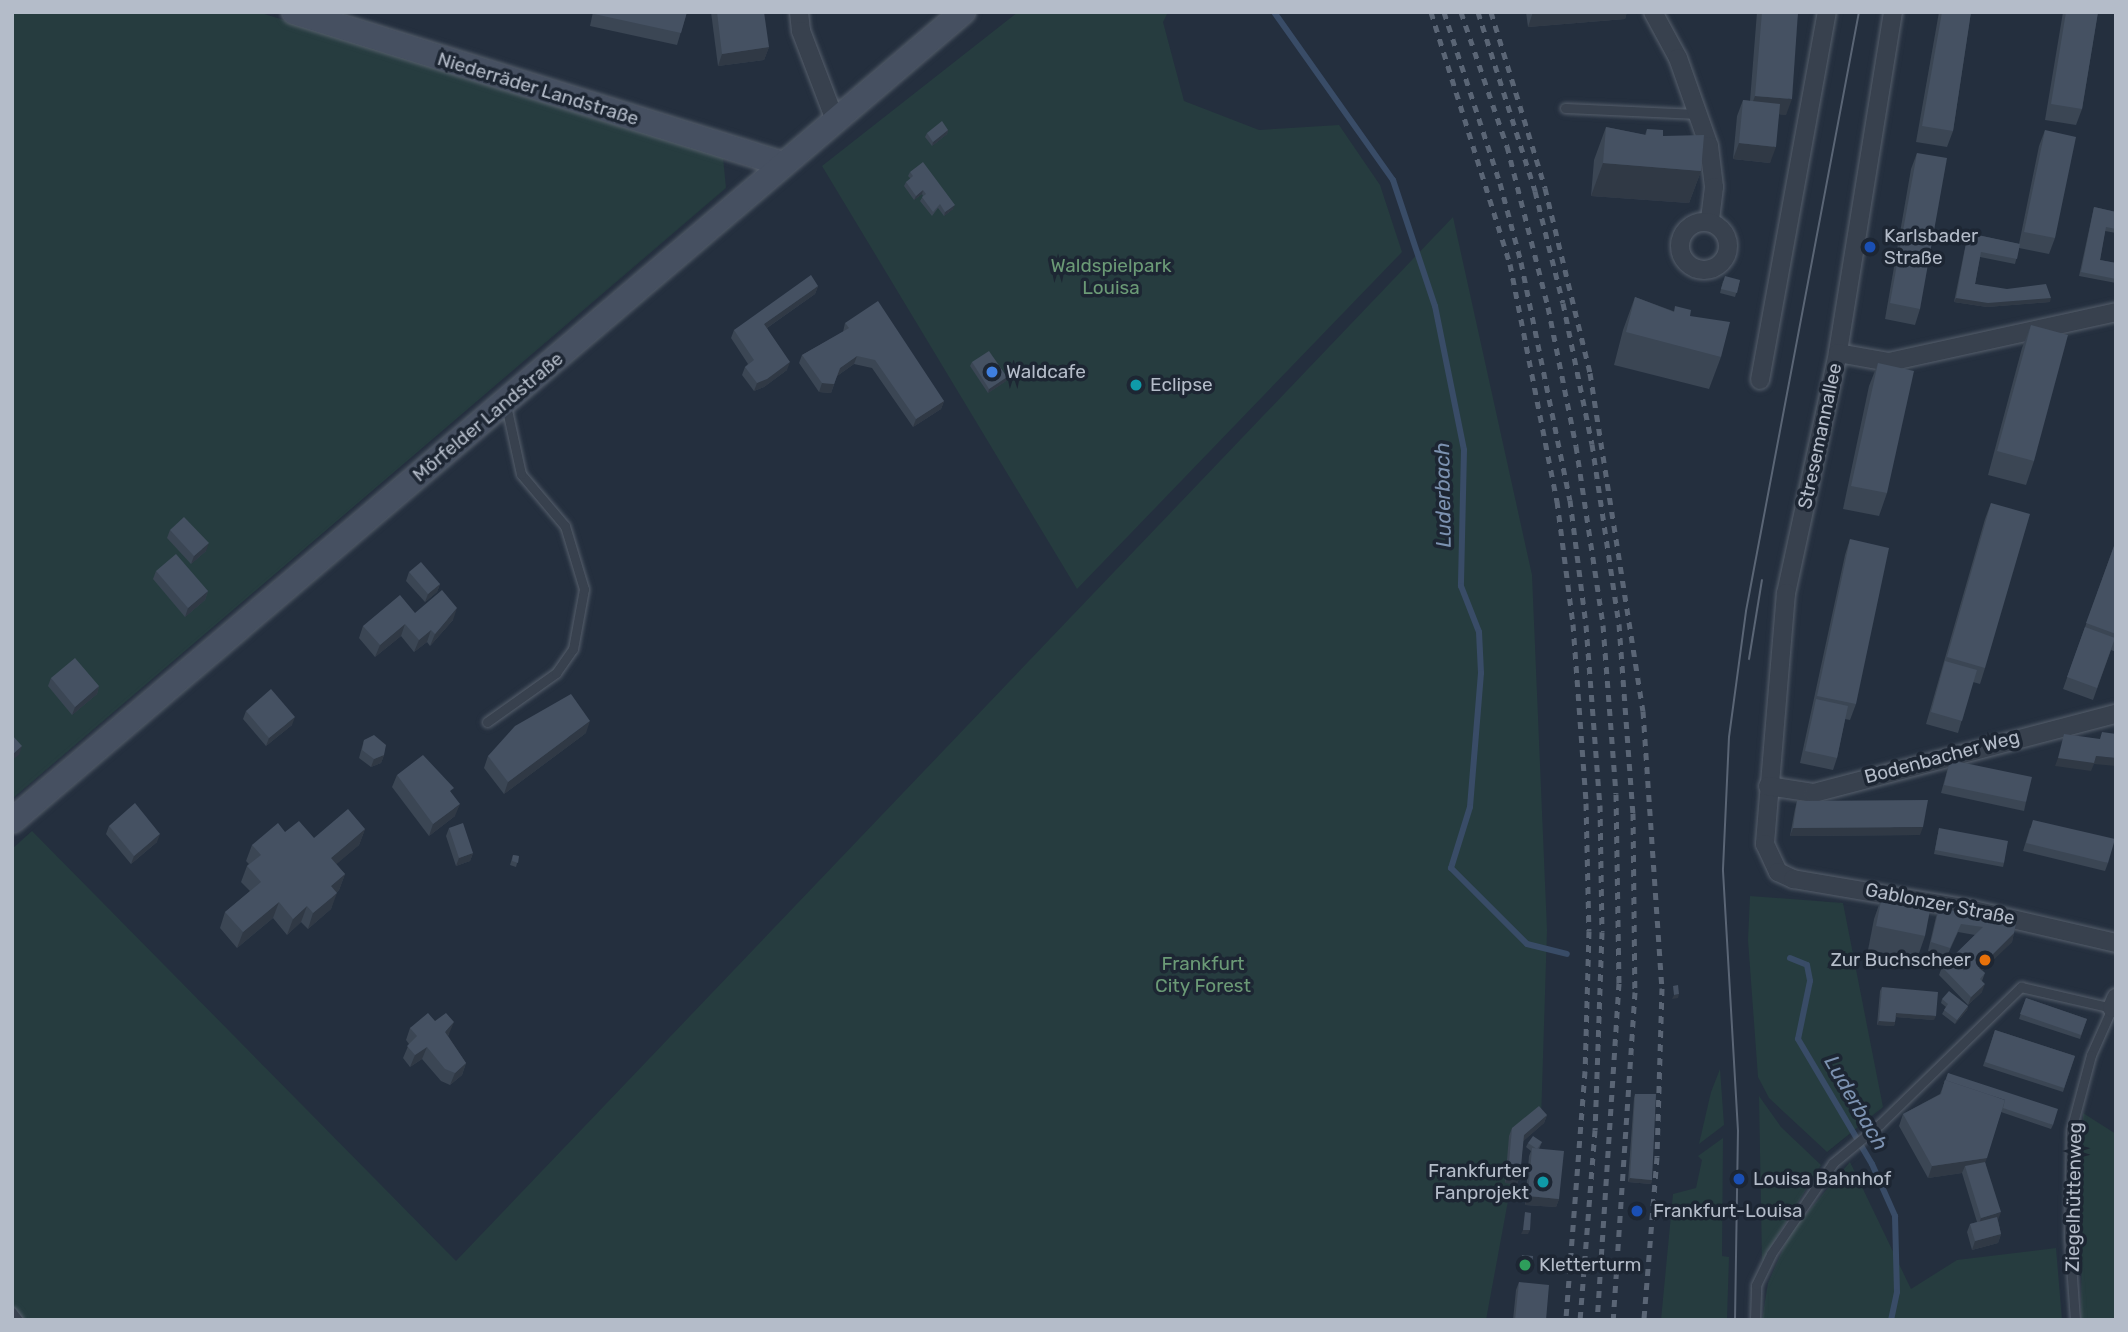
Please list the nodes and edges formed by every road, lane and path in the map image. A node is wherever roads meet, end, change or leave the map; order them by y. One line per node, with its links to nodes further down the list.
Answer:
1 (294, 12): 10 (main road, Niederräder Landstraße)
2 (799, 12): 9 (street)
3 (963, 12): 9 (main road, Mörfelder Landstraße)
4 (1653, 12): 8 (street)
5 (1828, 12): 14 (street)
6 (1893, 12): 13 (street, Stresemannallee)
7 (1566, 108): 8 (lane)
8 (1700, 114): 11 (street)
9 (835, 120): 10 (main road, Mörfelder Landstraße)
10 (783, 164): 15 (main road, Mörfelder Landstraße)
11 (1710, 222)
12 (2116, 312): 13 (street)
13 (1838, 353): 18 (street, Stresemannallee)
14 (1760, 380)
15 (505, 404): 17 (lane); 19 (main road, Mörfelder Landstraße)
16 (2116, 714): 18 (street, Bodenbacher Weg)
17 (488, 722)
18 (1768, 786): 20 (street, Stresemannallee)
19 (12, 821)
20 (1769, 861): 21 (street, Gablonzer Straße)
21 (2116, 943)
22 (2114, 1003): 25 (lane); 26 (lane, Ziegelhüttenweg)
23 (12, 1312): 24 (lane)
24 (18, 1320)
25 (1755, 1320)
26 (2075, 1320)

